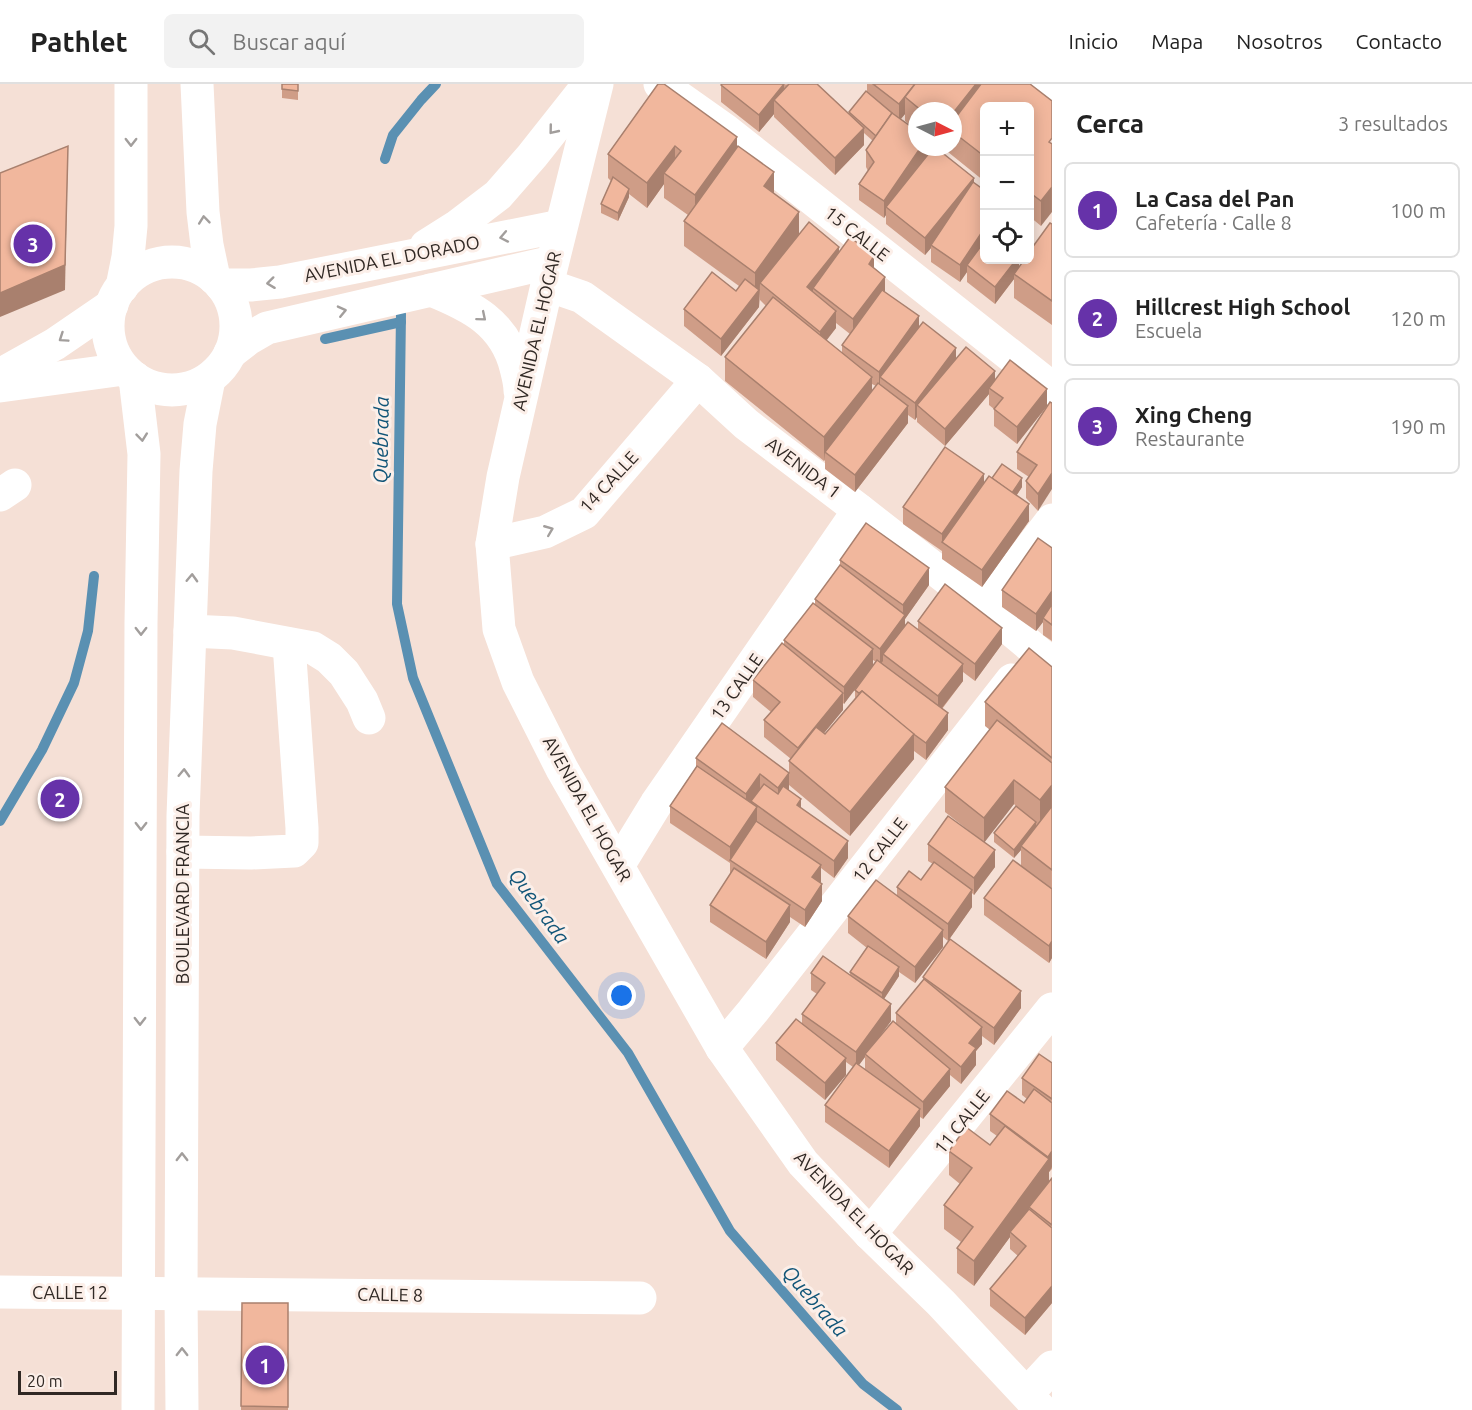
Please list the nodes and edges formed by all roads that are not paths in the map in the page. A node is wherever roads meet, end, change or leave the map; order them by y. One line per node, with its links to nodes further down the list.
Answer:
1 (131, 84): 13 (street, one-way to 13)
2 (197, 84): 11 (street, one-way to 2)
3 (589, 84): 9 (street, one-way to 9)
4 (597, 84): 8 (street, AVENIDA EL HOGAR)
5 (660, 84): 20 (street, 15 CALLE)
6 (1035, 84): 7 (street)
7 (1052, 97)
8 (561, 226): 9 (street, AVENIDA EL DORADO, one-way to 9); 10 (street, AVENIDA EL HOGAR)
9 (410, 255): 11 (street, AVENIDA EL DORADO, one-way to 11)
10 (550, 274): 12 (street, AVENIDA EL DORADO); 18 (street, AVENIDA 1); 21 (street, AVENIDA EL HOGAR)
11 (218, 282): 13 (street); 14 (street)
12 (431, 290): 14 (street, AVENIDA EL DORADO, one-way to 12); 21 (street, one-way to 21)
13 (117, 296): 15 (street); 16 (street, one-way to 16)
14 (230, 353): 17 (street)
15 (130, 374): 17 (street); 19 (street); 36 (street, one-way to 36)
16 (0, 375)
17 (209, 379): 26 (street, BOULEVARD FRANCIA, one-way to 17)
18 (698, 380): 22 (street, AVENIDA 1); 24 (street, 14 CALLE, one-way to 18)
19 (0, 386)
20 (1052, 388)
21 (518, 414): 24 (street, AVENIDA EL HOGAR)
22 (859, 510): 25 (street, AVENIDA 1); 31 (street, 13 CALLE)
23 (1052, 520): 25 (street)
24 (492, 544): 31 (street, AVENIDA EL HOGAR)
25 (985, 608): 28 (street, AVENIDA 1)
26 (190, 631): 27 (street); 30 (street, BOULEVARD FRANCIA, one-way to 26)
27 (289, 644): 29 (street); 30 (street)
28 (1044, 657): 33 (street, 12 CALLE)
29 (369, 718)
30 (183, 852): 37 (street, BOULEVARD FRANCIA, one-way to 30)
31 (618, 866): 33 (street, AVENIDA EL HOGAR)
32 (1052, 1009): 34 (street, 11 CALLE)
33 (722, 1048): 34 (street, AVENIDA EL HOGAR)
34 (870, 1234): 40 (street, AVENIDA EL HOGAR)
35 (0, 1292): 36 (street, CALLE 12)
36 (139, 1293): 37 (street, CALLE 8); 41 (street)
37 (181, 1293): 38 (street, CALLE 8); 42 (street, BOULEVARD FRANCIA, one-way to 37)
38 (640, 1299)
39 (1052, 1367): 40 (street)
40 (1034, 1402)
41 (138, 1410)
42 (182, 1410)

